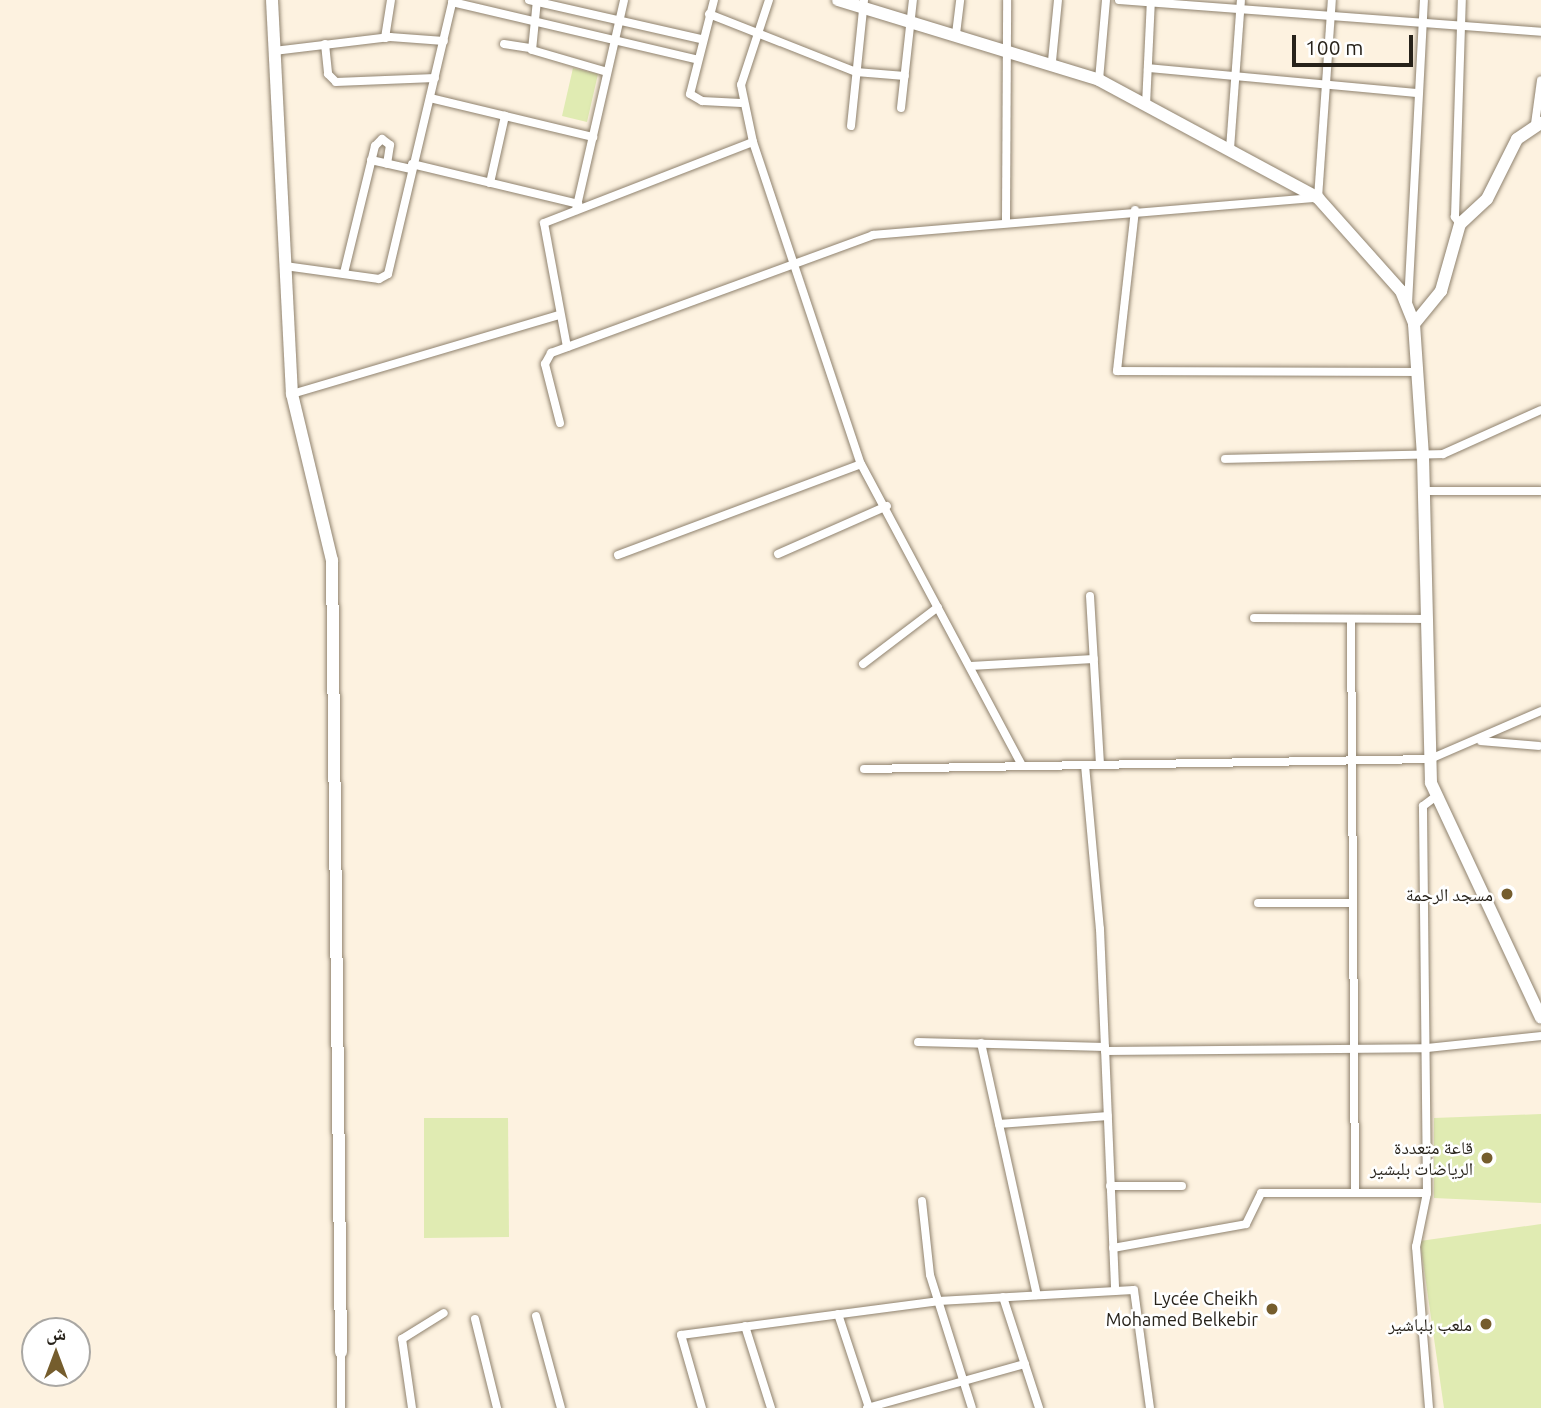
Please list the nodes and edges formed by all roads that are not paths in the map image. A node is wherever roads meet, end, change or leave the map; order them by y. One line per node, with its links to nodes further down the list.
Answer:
1 (272, 0): 39 (street)
2 (391, 0): 31 (street)
3 (624, 0): 24 (street)
4 (714, 0): 21 (street)
5 (769, 0): 29 (street)
6 (838, 0): 19 (street)
7 (913, 0): 25 (street)
8 (960, 0): 30 (street)
9 (1007, 0): 37 (street)
10 (1058, 0): 41 (street)
11 (1106, 0): 48 (street)
12 (1119, 0): 18 (street)
13 (1332, 0): 22 (street)
14 (1424, 0): 26 (street)
15 (1462, 0): 27 (street)
16 (453, 1): 23 (street); 34 (street)
17 (534, 1): 23 (street); 24 (street)
18 (1151, 1): 20 (street); 42 (street)
19 (863, 4): 25 (street); 44 (street)
20 (1241, 4): 22 (street); 46 (street)
21 (709, 14): 29 (street); 32 (street)
22 (1331, 18): 26 (street); 50 (street)
23 (531, 21): 33 (street); 38 (street)
24 (619, 21): 32 (street); 33 (street)
25 (911, 21): 30 (street); 45 (street)
26 (1423, 24): 27 (street); 51 (street)
27 (1461, 27): 28 (street); 70 (street)
28 (1541, 32)
29 (759, 34): 44 (street); 53 (street)
30 (956, 34): 37 (street)
31 (385, 38): 34 (street); 35 (street)
32 (701, 39): 40 (street)
33 (615, 40): 40 (street); 43 (street)
34 (444, 41): 47 (street)
35 (325, 44): 39 (street); 47 (street)
36 (504, 44): 38 (street)
37 (1003, 47): 41 (street); 69 (street)
38 (530, 48): 43 (street)
39 (274, 51): 72 (street)
40 (695, 59): 53 (street)
41 (1052, 61): 48 (street)
42 (1148, 68): 46 (street); 54 (street)
43 (607, 72): 59 (street)
44 (856, 72): 45 (street); 58 (street)
45 (905, 76): 55 (street)
46 (1235, 76): 50 (street); 61 (street)
47 (435, 78): 52 (street)
48 (1099, 80): 54 (street)
49 (1541, 80): 57 (street)
50 (1326, 85): 51 (street); 66 (street)
51 (1418, 93): 74 (street)
52 (430, 98): 56 (street); 64 (street)
53 (741, 103): 60 (street)
54 (1146, 105): 61 (street)
55 (901, 108)
56 (505, 116): 59 (street); 65 (street)
57 (1538, 124): 70 (street)
58 (851, 126)
59 (593, 136): 67 (street)
60 (753, 142): 67 (street); 71 (street)
61 (1230, 149): 66 (street)
62 (371, 160): 63 (street); 63 (street); 73 (street)
63 (387, 164): 64 (street)
64 (412, 167): 65 (street); 73 (street)
65 (490, 183): 67 (street)
66 (1318, 198): 68 (street); 74 (street)
67 (577, 207): 75 (street)
68 (1135, 210): 69 (street); 78 (street)
69 (1006, 220): 71 (street)
70 (1460, 225): 76 (street)
71 (795, 261): 77 (street); 84 (street)
72 (285, 266): 73 (street); 79 (street)
73 (344, 273)
74 (1408, 304): 76 (street)
75 (559, 315): 77 (street); 79 (street)
76 (1414, 324): 78 (street)
77 (567, 347): 81 (street)
78 (1417, 372): 82 (street)
79 (292, 394): 134 (street)
80 (1541, 410): 82 (street)
81 (560, 423)
82 (1423, 456): 83 (street); 85 (street)
83 (1225, 459)
84 (860, 464): 87 (street); 89 (street)
85 (1425, 491): 86 (street); 94 (street)
86 (1541, 491)
87 (887, 506): 88 (street); 91 (street)
88 (778, 554)
89 (618, 555)
90 (1090, 596): 95 (street)
91 (938, 607): 96 (street); 97 (street)
92 (1254, 618): 93 (street)
93 (1350, 619): 94 (street); 102 (street)
94 (1428, 619): 101 (street)
95 (1094, 659): 97 (street); 104 (street)
96 (863, 664)
97 (970, 666): 105 (street)
98 (1541, 711): 99 (street)
99 (1480, 741): 100 (street); 101 (street)
100 (1539, 746)
101 (1430, 759): 102 (street); 107 (street)
102 (1352, 760): 104 (street); 109 (street)
103 (1086, 765): 104 (street); 105 (street); 115 (street)
104 (1100, 765)
105 (1021, 766): 106 (street)
106 (864, 769)
107 (1435, 797): 110 (street); 114 (street)
108 (1258, 903): 109 (street)
109 (1353, 903): 116 (street)
110 (1541, 1018)
111 (1541, 1035): 114 (street)
112 (918, 1042): 113 (street)
113 (981, 1043): 115 (street); 118 (street)
114 (1427, 1048): 116 (street); 122 (street)
115 (1105, 1049): 116 (street); 117 (street)
116 (1354, 1049): 121 (street)
117 (1108, 1116): 118 (street); 119 (street)
118 (999, 1124): 126 (street)
119 (1110, 1186): 120 (street); 124 (street)
120 (1182, 1186)
121 (1355, 1193): 122 (street); 124 (street)
122 (1427, 1194): 147 (street)
123 (922, 1201): 128 (street)
124 (1113, 1248): 125 (street)
125 (1115, 1291): 126 (street); 146 (street)
126 (1037, 1295): 127 (street)
127 (1003, 1297): 128 (street); 135 (street)
128 (938, 1301): 130 (street); 136 (street)
129 (444, 1313): 138 (street)
130 (838, 1314): 133 (street); 143 (street)
131 (536, 1316): 140 (street)
132 (475, 1319): 139 (street)
133 (744, 1326): 141 (street); 142 (street)
134 (341, 1352): 137 (street)
135 (1025, 1364): 136 (street); 145 (street)
136 (963, 1381): 143 (street); 144 (street)
137 (341, 1408)
138 (412, 1408)
139 (497, 1408)
140 (561, 1408)
141 (702, 1408)
142 (771, 1408)
143 (869, 1408)
144 (972, 1408)
145 (1039, 1408)
146 (1150, 1408)
147 (1429, 1408)

